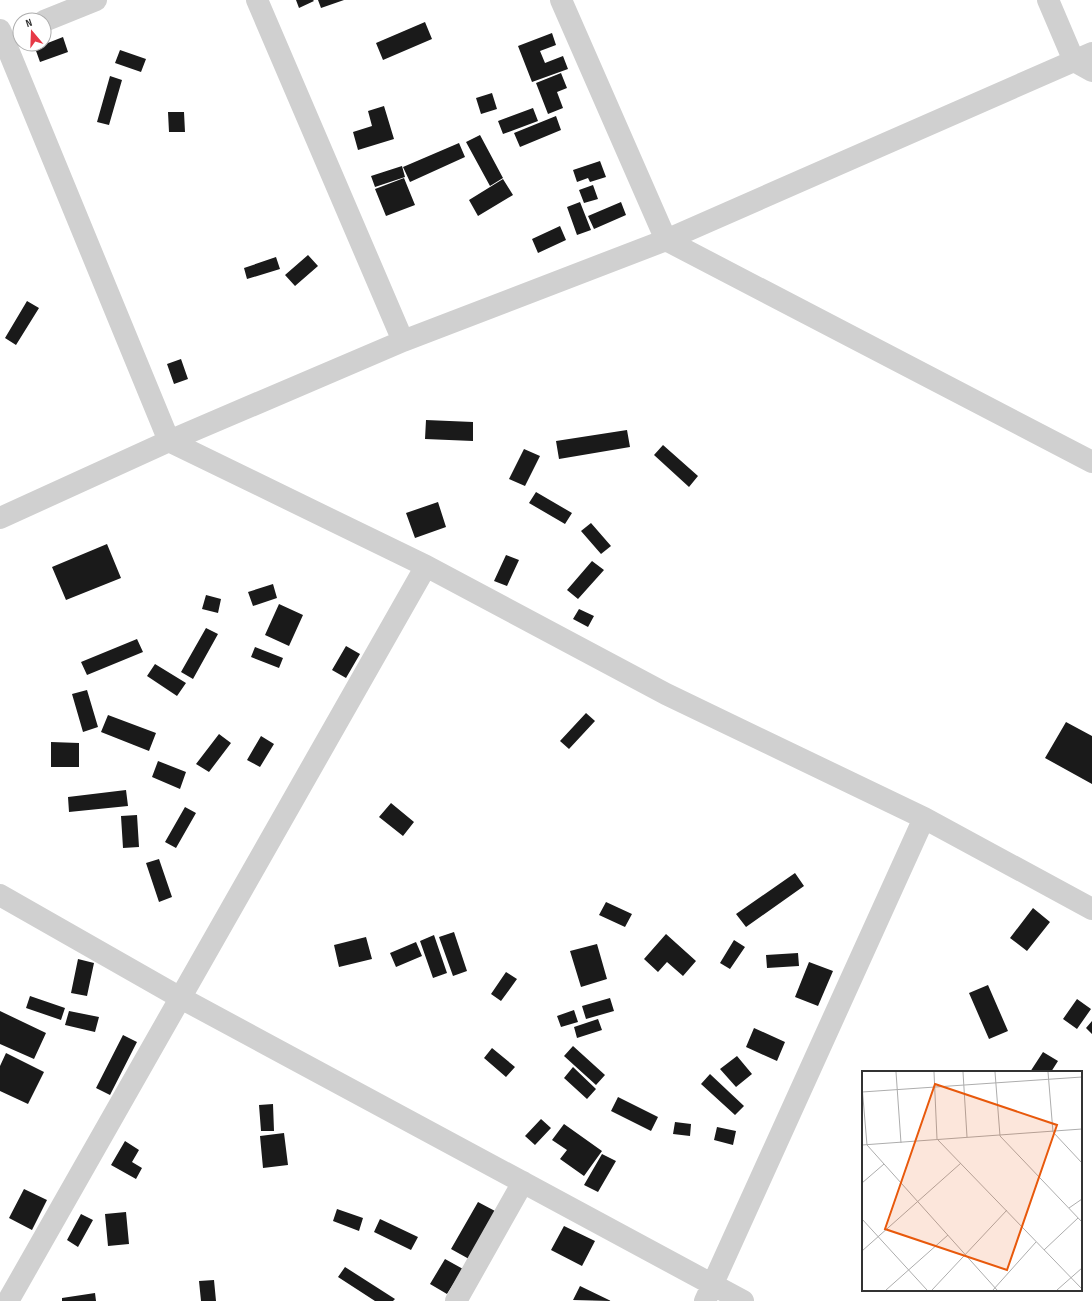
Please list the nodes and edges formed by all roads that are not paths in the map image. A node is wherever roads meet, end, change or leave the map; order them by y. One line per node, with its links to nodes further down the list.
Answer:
1 (96, 0): 5 (street)
2 (257, 0): 9 (street)
3 (561, 0): 8 (street)
4 (1048, 0): 7 (street)
5 (52, 18)
6 (6, 34): 10 (street)
7 (1086, 62): 8 (street)
8 (666, 240): 9 (street); 11 (street)
9 (403, 341): 10 (street)
10 (168, 442): 12 (street); 13 (street)
11 (1092, 462)
12 (0, 518)
13 (426, 566): 14 (street); 17 (street)
14 (924, 818): 16 (street); 19 (street)
15 (0, 895): 17 (street)
16 (1092, 909)
17 (180, 997): 18 (street); 20 (street)
18 (523, 1182): 19 (street); 21 (street)
19 (709, 1292): 22 (street)
20 (8, 1301)
21 (456, 1301)
22 (743, 1301)

